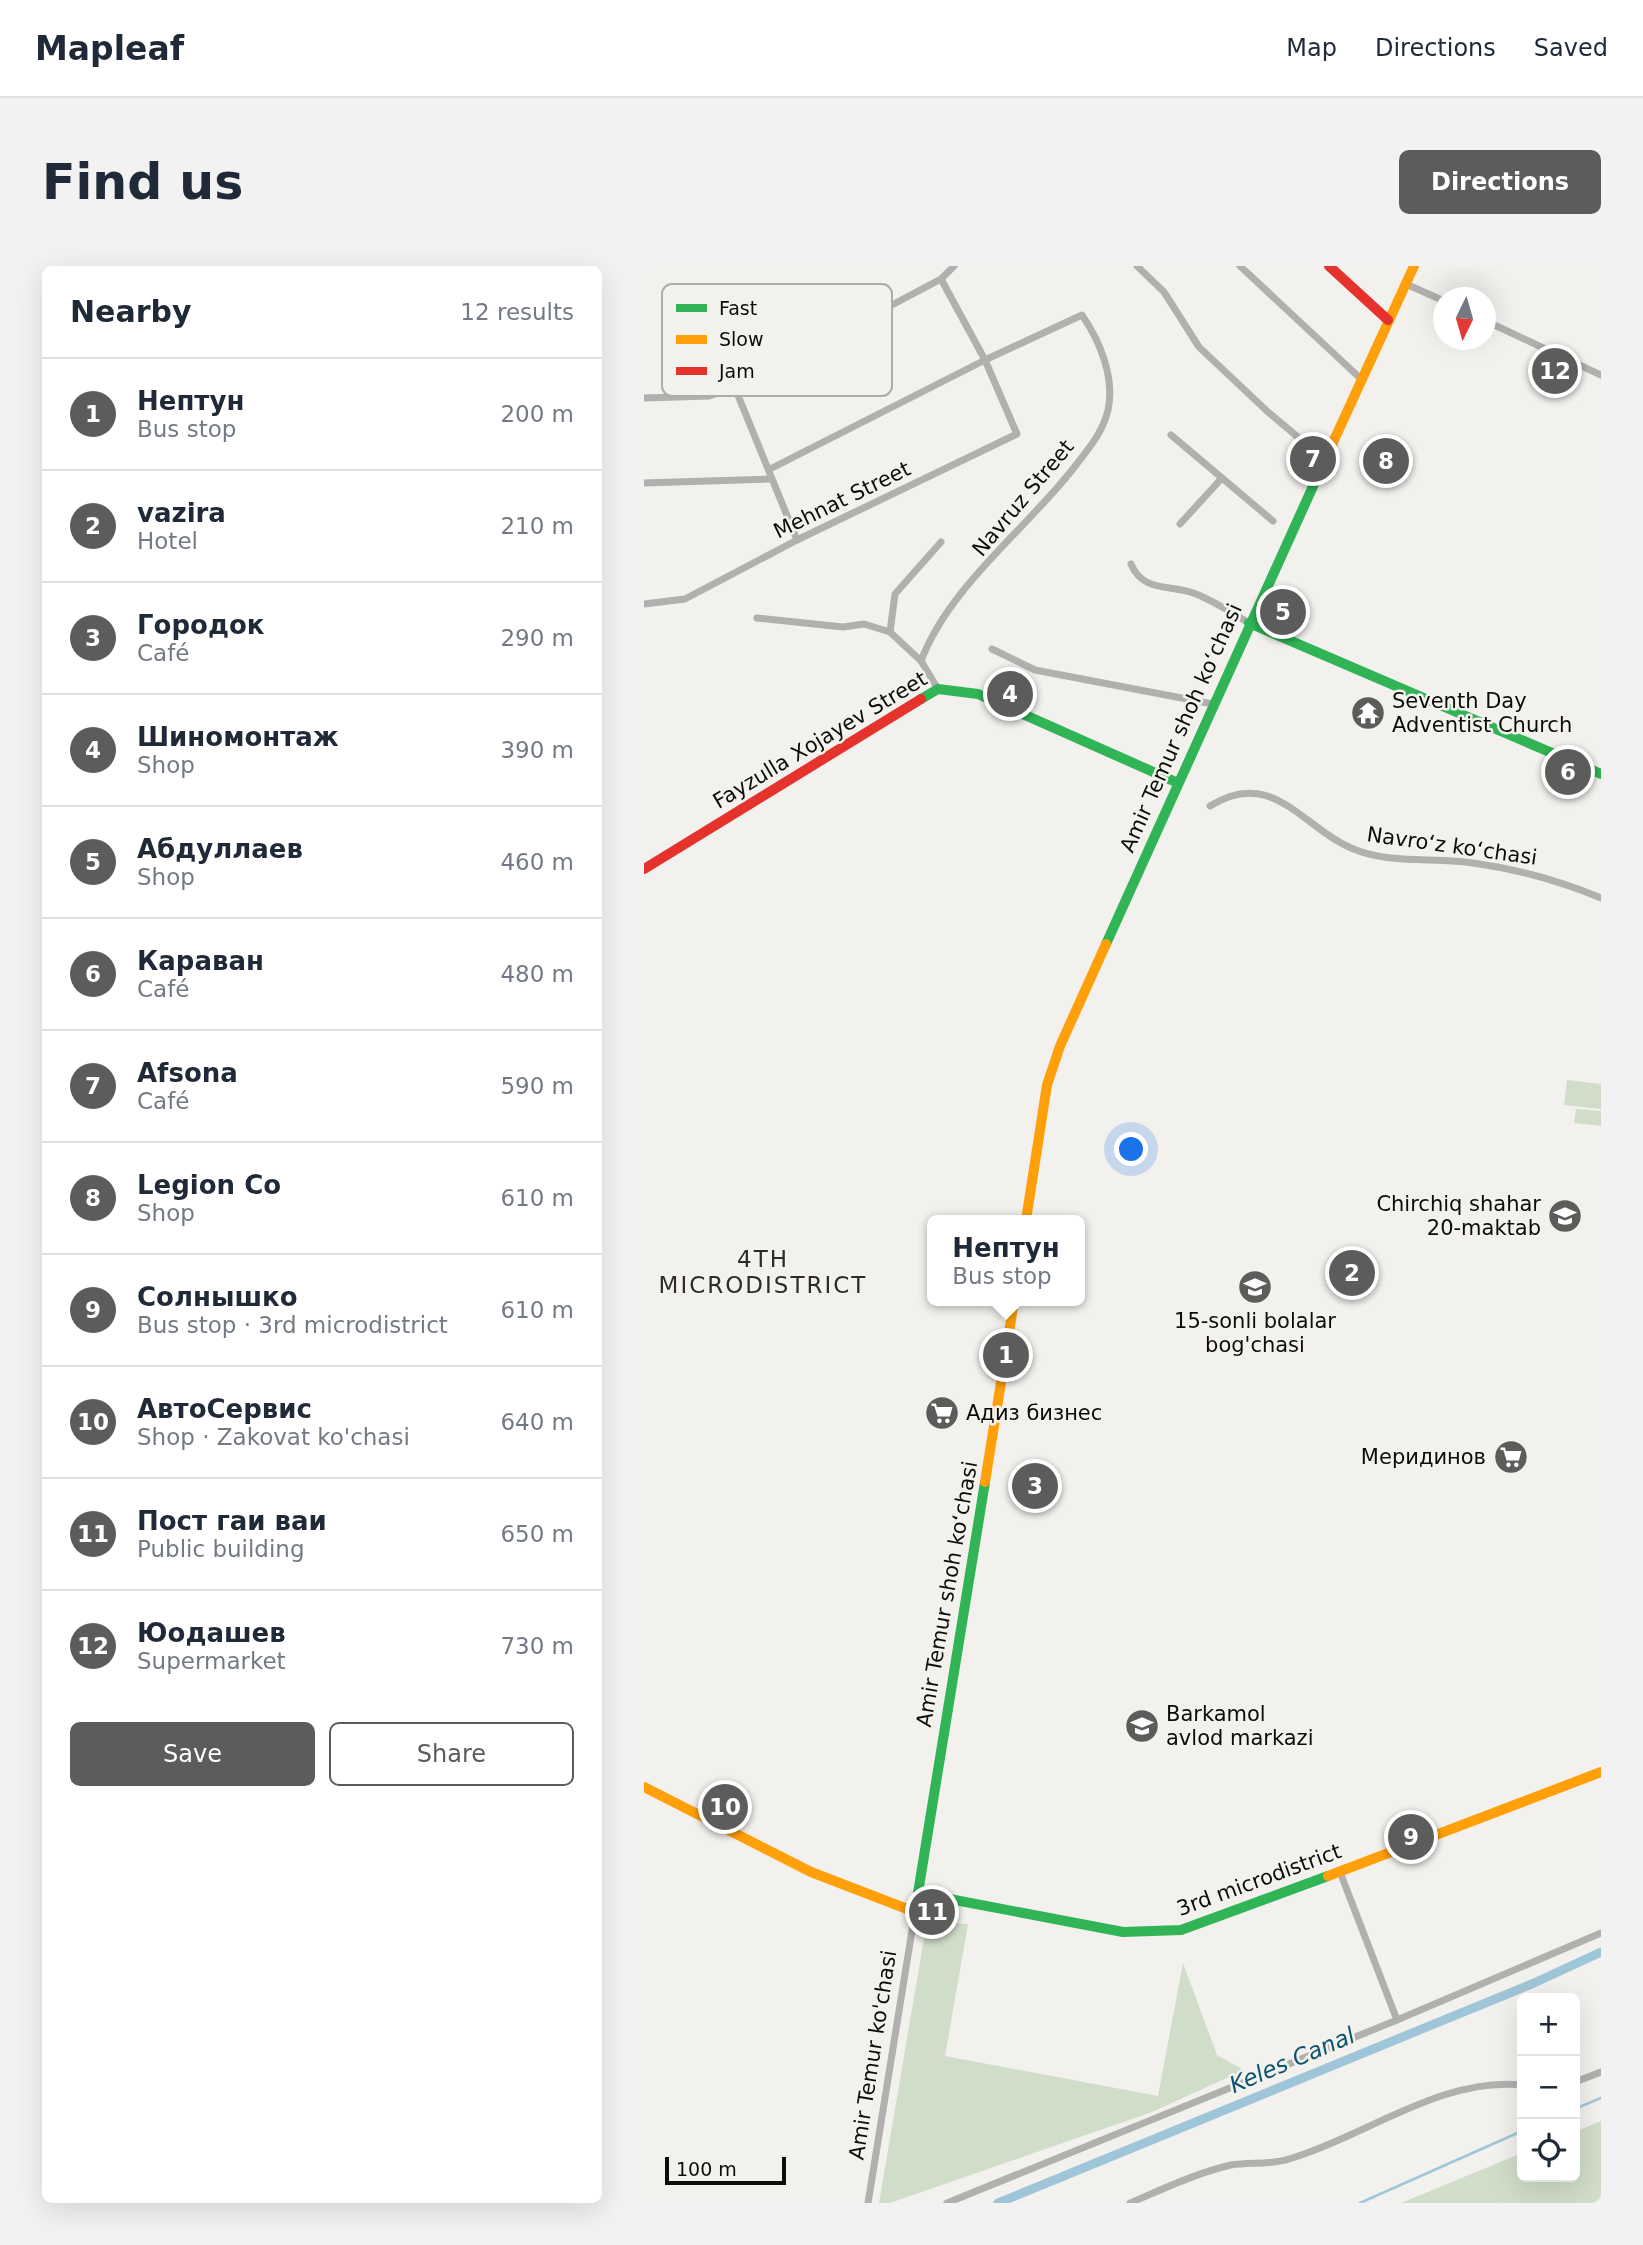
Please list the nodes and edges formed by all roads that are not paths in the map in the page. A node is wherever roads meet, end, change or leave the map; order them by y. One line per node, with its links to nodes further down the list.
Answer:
1 (954, 266): 6 (street)
2 (1138, 266): 19 (street)
3 (1240, 266): 14 (street)
4 (1329, 266): 10 (main road)
5 (1414, 266): 7 (main road, Amir Temur shoh ko‘chasi)
6 (941, 279): 9 (street); 12 (street)
7 (1406, 284): 8 (street); 10 (main road, Amir Temur shoh ko‘chasi)
8 (1433, 296)
9 (892, 305)
10 (1388, 320): 14 (main road, Amir Temur shoh ko‘chasi)
11 (1496, 326): 13 (street)
12 (985, 360): 20 (street); 26 (street, Mehnat Street); 34 (street, Navruz Street)
13 (1601, 375)
14 (1362, 379): 19 (main road, Amir Temur shoh ko‘chasi)
15 (709, 396): 17 (street)
16 (738, 396): 20 (street)
17 (644, 398)
18 (1171, 435): 21 (street)
19 (1324, 458): 31 (main road, Amir Temur shoh ko‘chasi)
20 (770, 469): 22 (street)
21 (1222, 478): 24 (street); 25 (street)
22 (770, 479): 23 (street); 26 (street)
23 (644, 483)
24 (1273, 521)
25 (1180, 524)
26 (797, 540): 29 (street, Mehnat Street)
27 (941, 542): 32 (street)
28 (1130, 564): 31 (street)
29 (644, 604)
30 (757, 618): 32 (street)
31 (1249, 623): 36 (main road, Amir Temur shoh ko‘chasi); 37 (main road)
32 (890, 632): 34 (street)
33 (992, 649): 36 (street)
34 (921, 661): 35 (street)
35 (938, 689): 38 (main road, Fayzulla Xojayev Street); 40 (main road, Fayzulla Xojayev Street)
36 (1213, 704): 38 (main road, Amir Temur shoh ko‘chasi)
37 (1601, 774)
38 (1178, 783): 42 (main road, Amir Temur shoh ko‘chasi)
39 (1210, 807): 41 (street, Navro‘z ko‘chasi)
40 (644, 869)
41 (1601, 898)
42 (1027, 1215)
43 (1013, 1306): 47 (main road, Amir Temur shoh ko‘chasi)
44 (1601, 1772): 46 (main road, 3rd microdistrict)
45 (644, 1787): 48 (main road)
46 (1340, 1872): 47 (main road, 3rd microdistrict); 50 (street)
47 (918, 1893): 48 (main road, Amir Temur shoh ko‘chasi)
48 (915, 1912): 54 (street, Amir Temur ko'chasi)
49 (1601, 1933): 50 (street)
50 (1397, 2020): 55 (street)
51 (1601, 2072): 52 (street)
52 (1580, 2080)
53 (1517, 2085): 56 (street)
54 (867, 2203)
55 (947, 2203)
56 (1130, 2203)

